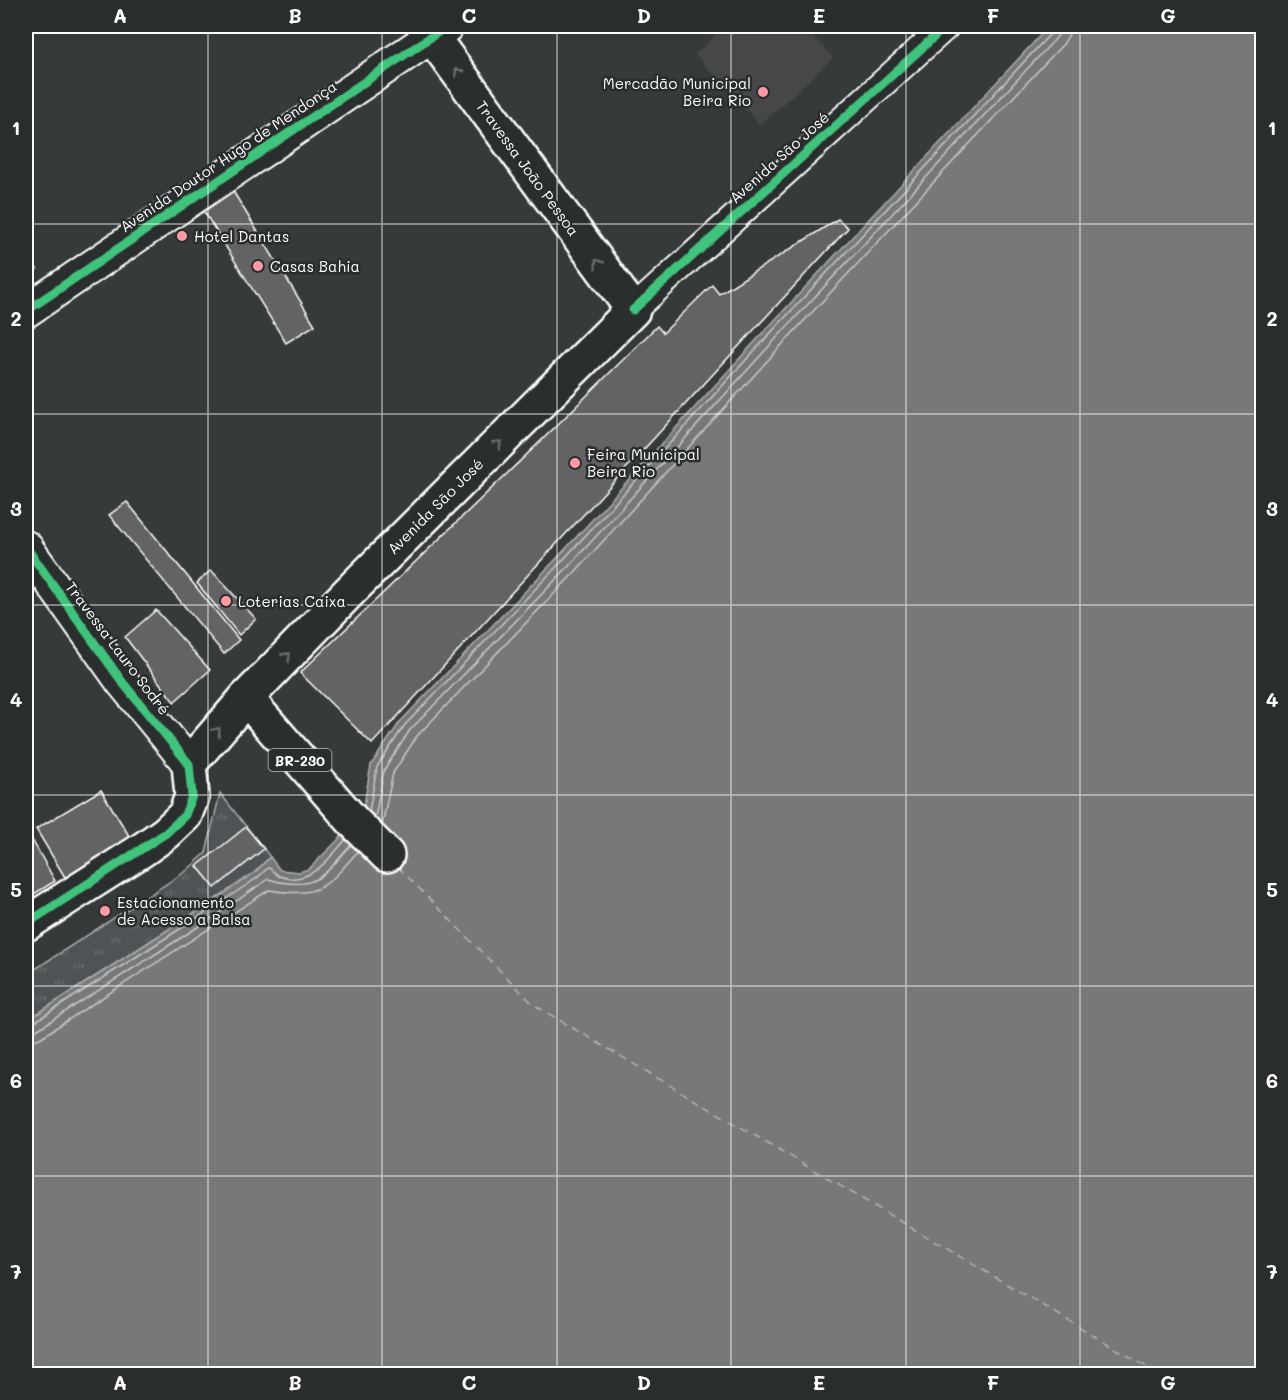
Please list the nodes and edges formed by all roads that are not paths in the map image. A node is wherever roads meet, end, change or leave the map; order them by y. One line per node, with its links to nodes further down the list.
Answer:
1 (946, 26): 3 (street, Avenida São José)
2 (434, 29): 3 (main road, Travessa João Pessoa, one-way to 2); 4 (street, Avenida Doutor Hugo de Mendonça)
3 (633, 310): 6 (main road, Avenida São José, one-way to 3)
4 (26, 311)
5 (26, 547): 7 (street, Travessa Lauro Sodré)
6 (246, 699): 7 (main road, Avenida São José, one-way to 6); 8 (main road, BR-230)
7 (189, 764): 9 (main road)
8 (387, 855)
9 (26, 924)

